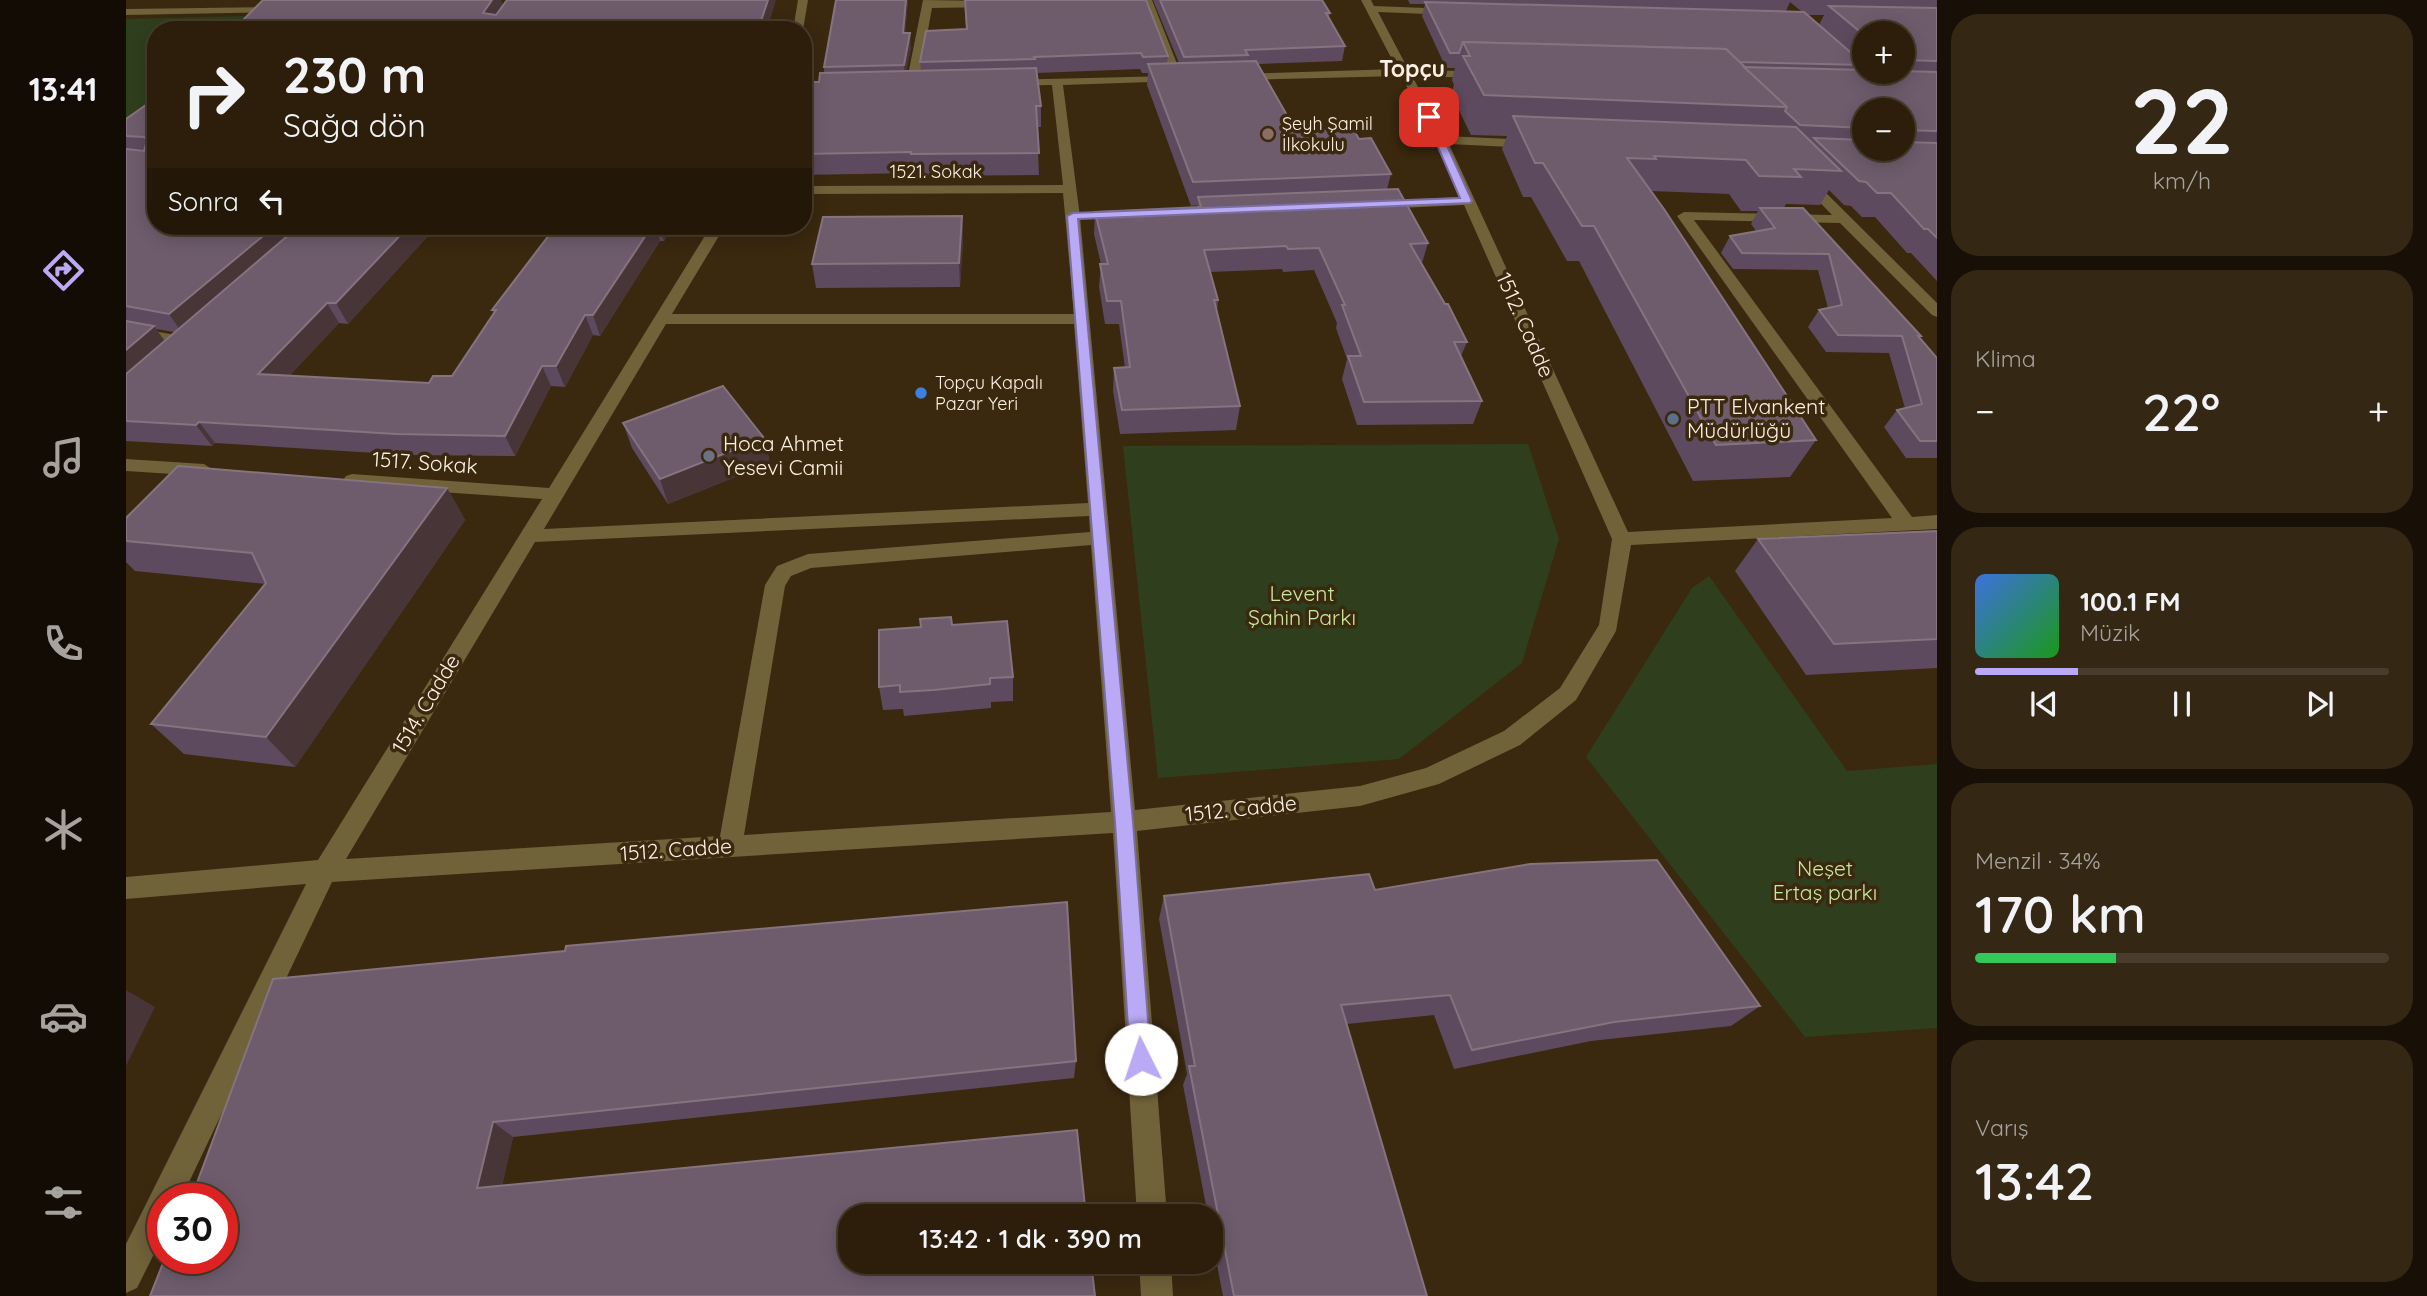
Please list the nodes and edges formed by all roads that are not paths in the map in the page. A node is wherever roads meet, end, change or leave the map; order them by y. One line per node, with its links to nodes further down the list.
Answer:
1 (249, 0): 9 (street)
2 (803, 0): 12 (street)
3 (1147, 1): 5 (street); 17 (street)
4 (928, 2): 6 (street); 21 (street)
5 (1134, 2)
6 (1011, 4)
7 (1369, 5): 11 (street); 13 (street, 1512. Cadde)
8 (292, 8): 9 (street)
9 (238, 10): 10 (street)
10 (126, 12)
11 (1464, 12)
12 (800, 21)
13 (1406, 72): 14 (street); 16 (street); 25 (street, 1512. Cadde)
14 (1489, 75)
15 (1190, 78): 17 (street)
16 (1217, 78)
17 (1177, 79): 18 (street)
18 (1057, 82): 19 (street); 28 (street)
19 (991, 83)
20 (899, 85): 21 (street)
21 (912, 85): 22 (street)
22 (926, 85)
23 (844, 87): 24 (street)
24 (812, 88)
25 (1441, 140): 26 (street); 30 (street, 1512. Cadde)
26 (1550, 145)
27 (1799, 173): 32 (street)
28 (1068, 189): 29 (street, 1521. Sokak); 36 (street)
29 (812, 190)
30 (1467, 201): 31 (street); 48 (street, 1512. Cadde)
31 (1358, 205)
32 (1844, 219): 34 (street); 45 (street)
33 (712, 235): 35 (street, 1514. Cadde)
34 (1937, 312)
35 (661, 319): 36 (street); 42 (street, 1514. Cadde)
36 (1082, 319): 43 (street)
37 (126, 331): 38 (street)
38 (167, 360)
39 (126, 465): 40 (street)
40 (222, 472)
41 (333, 479): 42 (street, 1517. Sokak)
42 (553, 494): 46 (street, 1514. Cadde)
43 (1098, 509): 46 (street); 47 (street)
44 (1937, 522): 45 (street)
45 (1906, 523): 48 (street)
46 (528, 536): 51 (street, 1514. Cadde)
47 (1100, 538): 49 (street); 50 (street)
48 (1622, 539): 49 (street, 1512. Cadde)
49 (1124, 822): 50 (street, 1512. Cadde); 54 (street)
50 (730, 846): 51 (street, 1512. Cadde)
51 (325, 871): 52 (street, 1512. Cadde); 53 (street, 1514. Cadde)
52 (126, 888)
53 (173, 1183)
54 (1151, 1204)
55 (147, 1235): 57 (street, 1514. Cadde)
56 (1156, 1274): 58 (street)
57 (126, 1277)
58 (1157, 1296)

